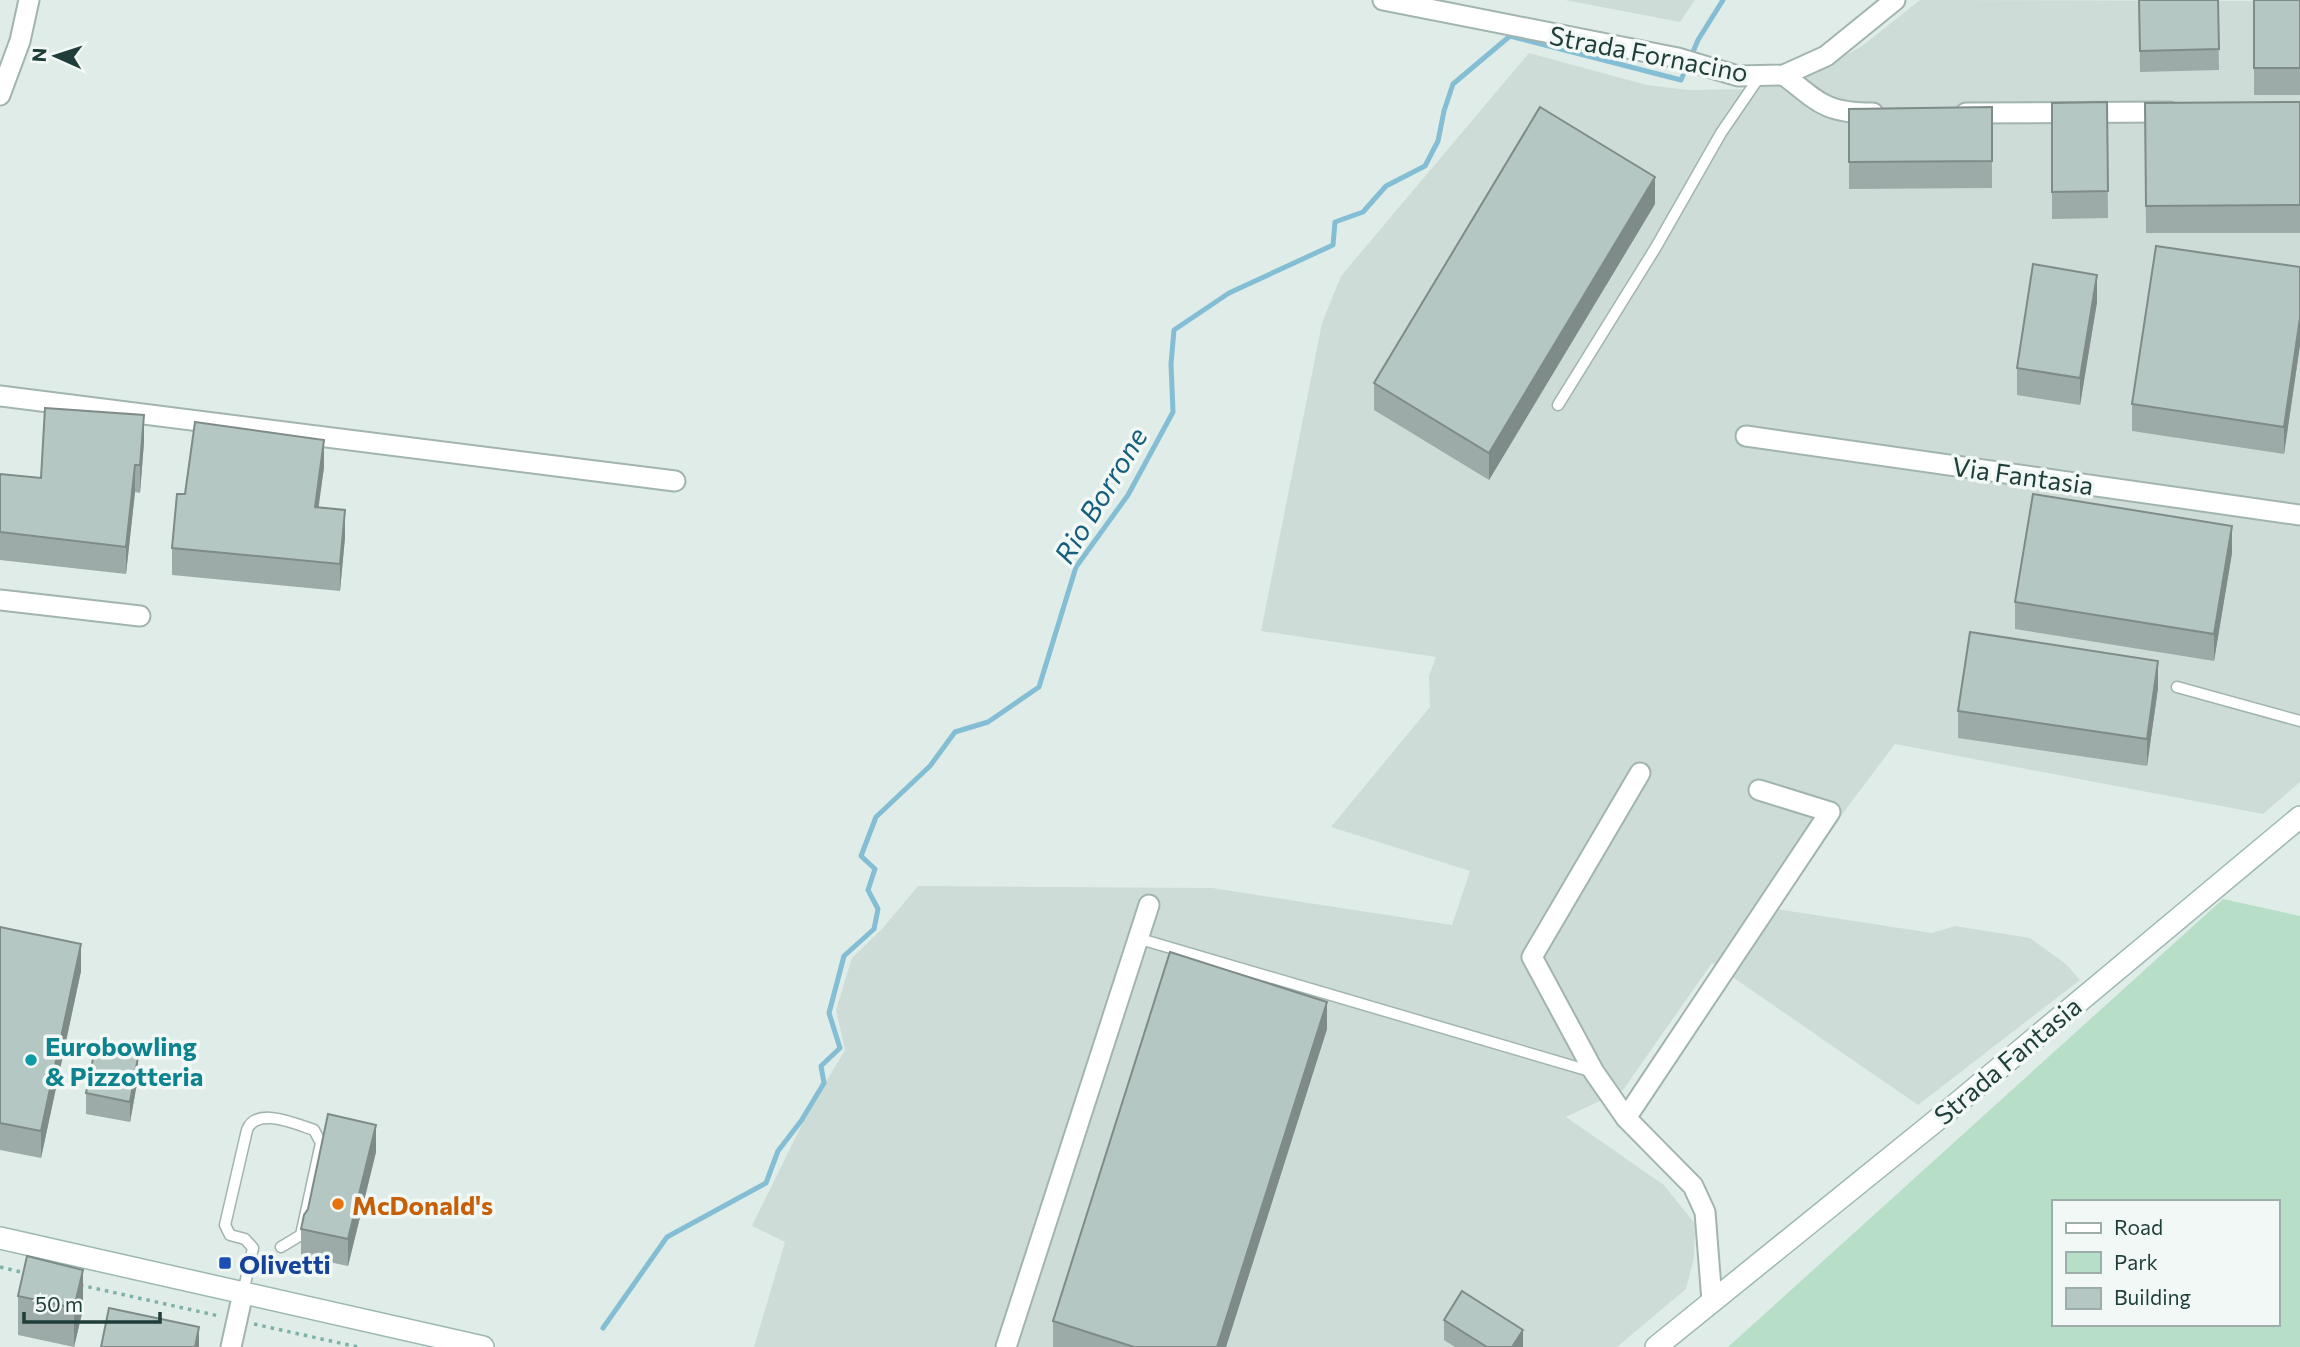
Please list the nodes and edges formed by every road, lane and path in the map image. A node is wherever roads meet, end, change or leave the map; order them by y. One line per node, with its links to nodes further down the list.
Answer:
1 (29, 0): 6 (street)
2 (1383, 0): 4 (street, Strada Fornacino)
3 (1895, 0): 5 (street, Strada Fornacino)
4 (1760, 75): 5 (street, Strada Fornacino); 11 (lane)
5 (1784, 75): 8 (street)
6 (0, 95)
7 (2191, 112): 9 (street)
8 (1892, 113)
9 (1947, 113)
10 (0, 396): 13 (street)
11 (1558, 405)
12 (1746, 436): 14 (street, Via Fantasia)
13 (675, 481)
14 (2300, 514)
15 (0, 600): 16 (street)
16 (140, 616)
17 (2177, 687): 18 (lane)
18 (2300, 721)
19 (1640, 773): 24 (street)
20 (1759, 790): 25 (street)
21 (2300, 817): 32 (street, Strada Fantasia)
22 (1149, 905): 23 (street)
23 (1137, 938): 24 (lane); 37 (street)
24 (1594, 1072): 25 (street)
25 (1626, 1118): 32 (street)
26 (0, 1238): 31 (street)
27 (281, 1247): 31 (lane)
28 (0, 1268): 29 (path)
29 (30, 1274)
30 (80, 1285): 33 (path)
31 (243, 1293): 33 (street); 36 (street)
32 (1712, 1301): 38 (street, Strada Fantasia)
33 (237, 1320): 34 (street); 35 (path)
34 (231, 1347)
35 (358, 1347)
36 (483, 1347)
37 (1006, 1347)
38 (1656, 1347)

